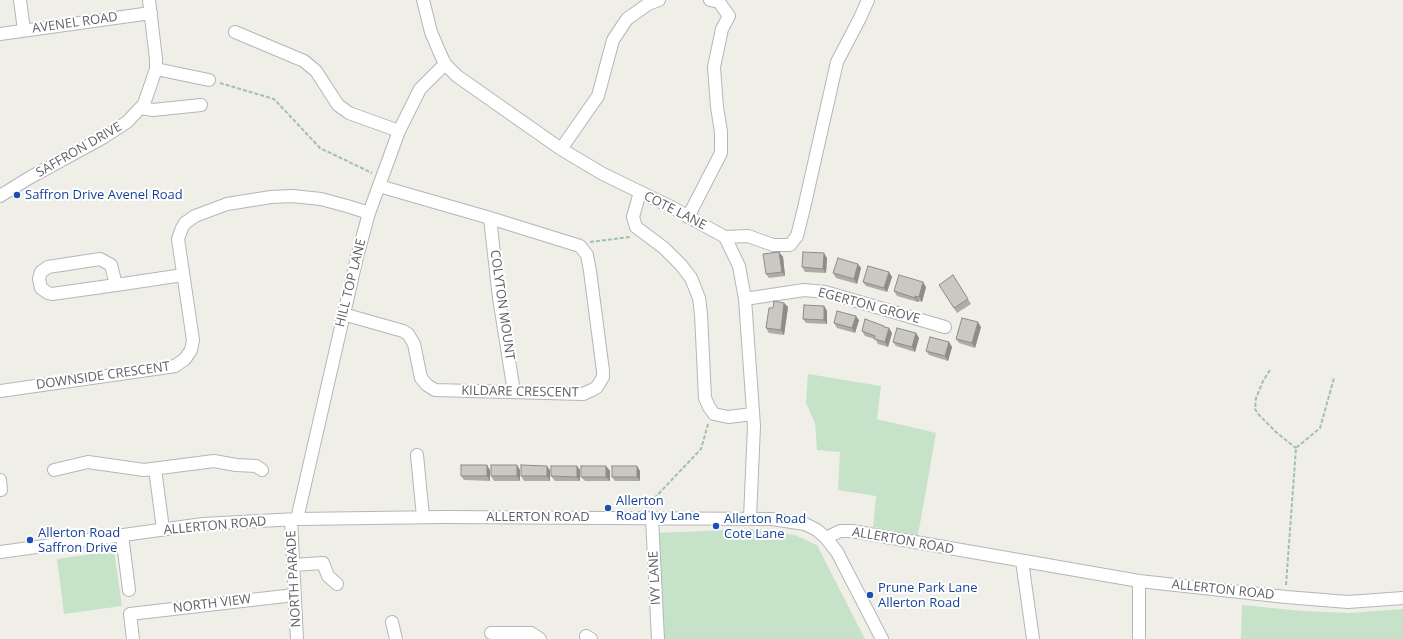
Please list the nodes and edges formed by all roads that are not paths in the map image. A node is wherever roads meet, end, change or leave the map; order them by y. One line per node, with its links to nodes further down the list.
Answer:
1 (20, 0): 8 (street)
2 (149, 0): 7 (street, SAFFRON DRIVE)
3 (423, 0): 11 (street, COTE LANE)
4 (658, 0): 17 (street)
5 (710, 0): 22 (street)
6 (868, 0): 24 (street)
7 (151, 13): 8 (street, AVENEL ROAD); 12 (street, SAFFRON DRIVE)
8 (24, 30): 10 (street, AVENEL ROAD)
9 (235, 32): 16 (street)
10 (0, 34)
11 (445, 64): 16 (street, HILL TOP LANE); 17 (street, COTE LANE)
12 (156, 69): 13 (street); 15 (street, SAFFRON DRIVE)
13 (209, 80)
14 (201, 104): 15 (street)
15 (141, 108): 20 (street, SAFFRON DRIVE)
16 (400, 131): 18 (street, HILL TOP LANE)
17 (561, 149): 19 (street, COTE LANE)
18 (381, 182): 21 (street, HILL TOP LANE); 23 (street)
19 (640, 192): 22 (street, COTE LANE); 32 (street)
20 (0, 196)
21 (369, 214): 25 (street, DOWNSIDE CRESCENT); 28 (street, HILL TOP LANE)
22 (688, 217): 24 (street, COTE LANE)
23 (490, 218): 31 (street, COLYTON MOUNT); 31 (street, KILDARE CRESCENT)
24 (725, 237): 27 (street)
25 (183, 275): 26 (street); 30 (street, DOWNSIDE CRESCENT)
26 (116, 285): 26 (street)
27 (745, 299): 29 (street, EGERTON GROVE); 32 (street)
28 (343, 314): 31 (street, KILDARE CRESCENT); 40 (street, HILL TOP LANE)
29 (945, 327)
30 (0, 390)
31 (514, 392)
32 (753, 414): 39 (street)
33 (417, 455): 37 (street)
34 (155, 469): 35 (street); 36 (street); 41 (street)
35 (54, 470)
36 (262, 470)
37 (423, 517): 38 (street, ALLERTON ROAD); 40 (street, ALLERTON ROAD)
38 (652, 518): 39 (street, ALLERTON ROAD); 58 (street, IVY LANE)
39 (750, 518): 43 (street, ALLERTON ROAD)
40 (294, 520): 41 (street, ALLERTON ROAD); 46 (street, NORTH PARADE)
41 (163, 530): 42 (street, ALLERTON ROAD)
42 (122, 535): 44 (street, ALLERTON ROAD); 49 (street)
43 (826, 538): 45 (street, ALLERTON ROAD); 59 (street)
44 (0, 552)
45 (1022, 561): 47 (street, ALLERTON ROAD); 60 (street)
46 (293, 565): 48 (street); 50 (street, NORTH PARADE)
47 (1139, 581): 51 (street, ALLERTON ROAD); 61 (street)
48 (336, 584)
49 (129, 590)
50 (294, 595): 54 (street, NORTH VIEW); 55 (street, NORTH PARADE)
51 (1403, 598)
52 (392, 622): 56 (street)
53 (491, 633): 57 (street)
54 (133, 639)
55 (297, 639)
56 (396, 639)
57 (540, 639)
58 (658, 639)
59 (882, 639)
60 (1033, 639)
61 (1139, 639)

